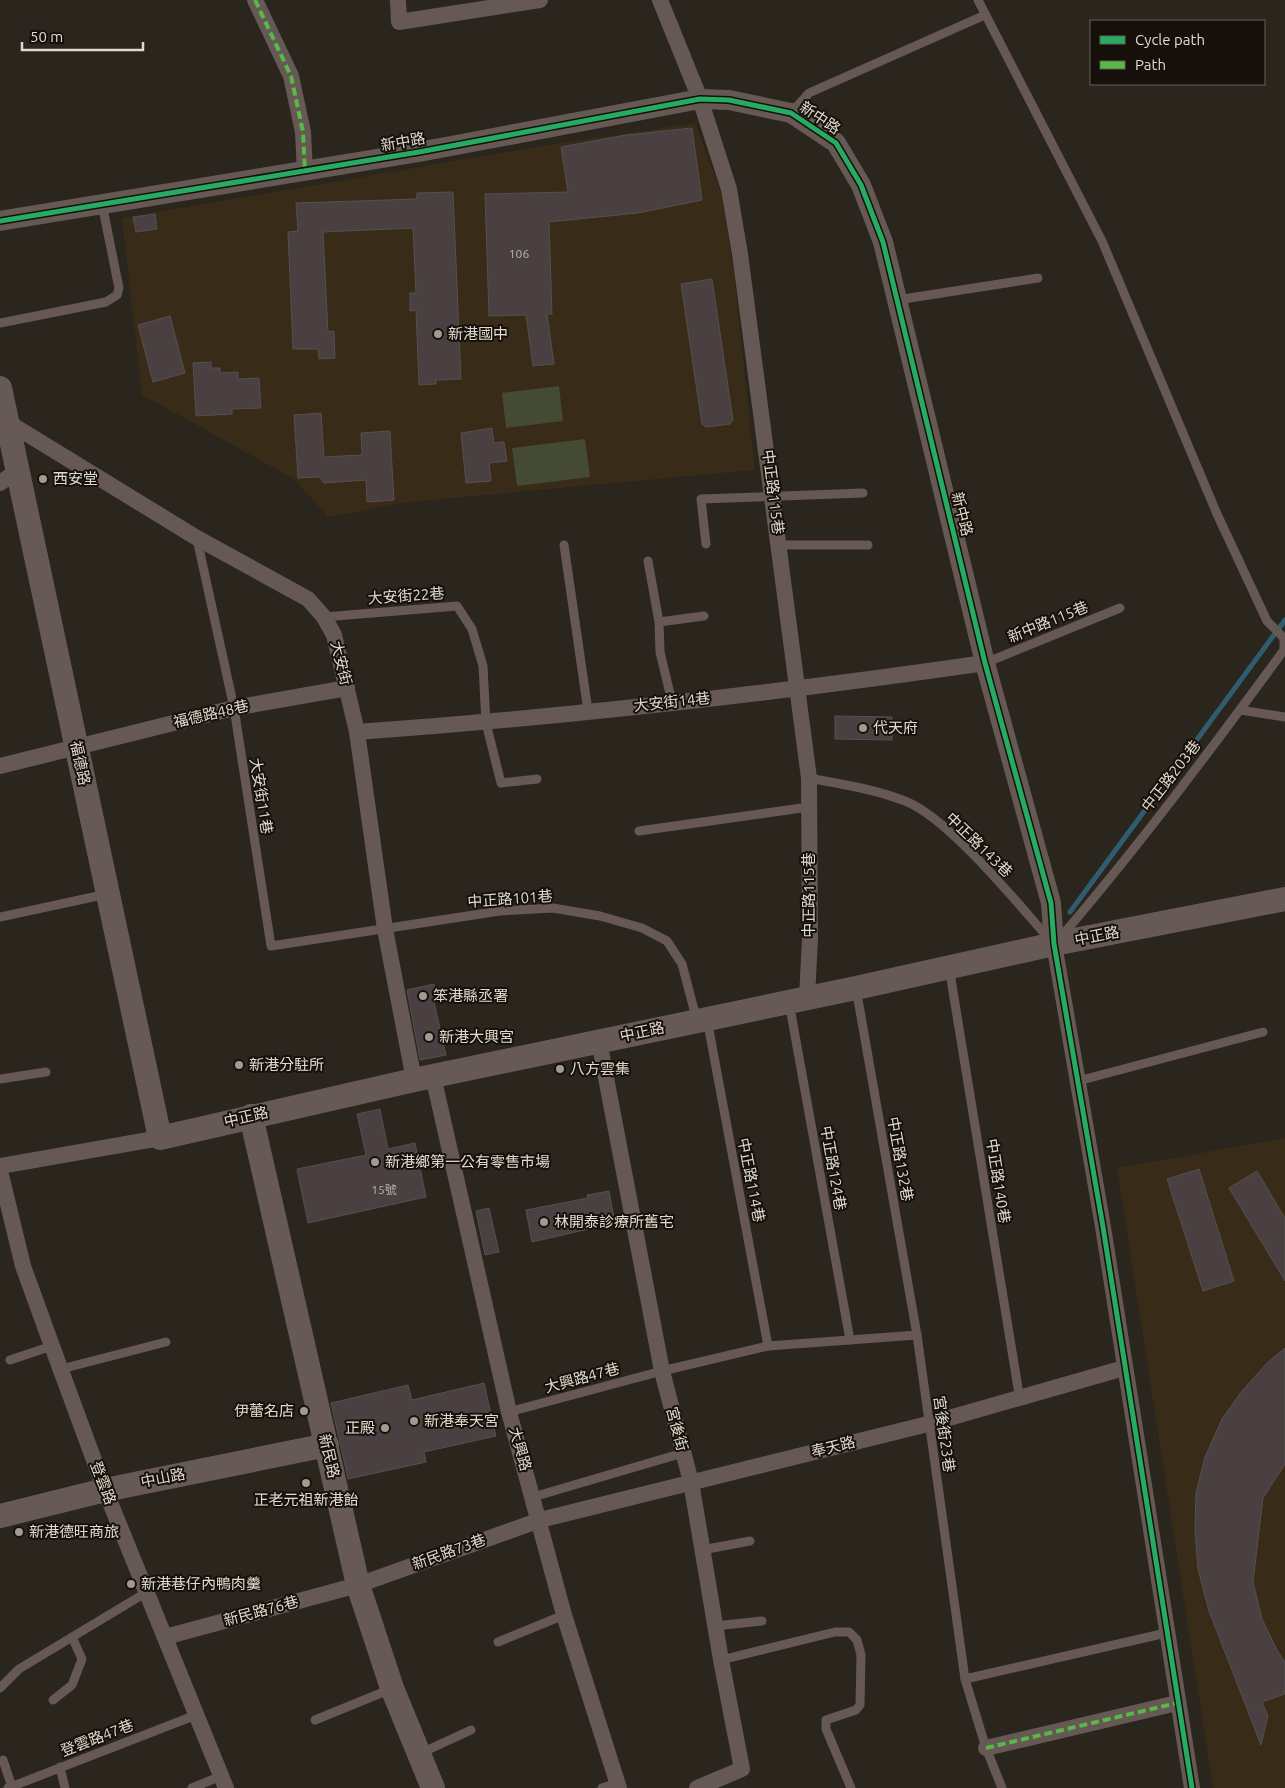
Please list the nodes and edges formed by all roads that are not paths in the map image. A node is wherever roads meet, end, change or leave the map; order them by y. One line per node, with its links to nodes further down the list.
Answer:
1 (255, 0): 9 (street)
2 (398, 0): 3 (street)
3 (540, 0)
4 (660, 0): 7 (street, 中正路115巷)
5 (978, 0): 6 (lane, 中正路203巷)
6 (985, 15): 8 (lane); 35 (lane, 中正路203巷)
7 (700, 99): 8 (street, 新中路); 9 (street, 新中路); 19 (street, 中正路115巷)
8 (791, 112): 13 (street, 新中路)
9 (305, 172): 10 (street, 新中路)
10 (102, 204): 11 (street, 新中路); 14 (lane)
11 (0, 221)
12 (1038, 278): 13 (lane)
13 (897, 300): 30 (street, 新中路)
14 (0, 323)
15 (0, 388): 16 (main road, 福德路)
16 (6, 421): 17 (main road, 福德路); 20 (street, 大安街)
17 (9, 476): 40 (main road, 福德路)
18 (863, 493): 19 (lane)
19 (774, 498): 21 (lane); 22 (street, 中正路115巷)
20 (197, 538): 28 (street, 大安街); 34 (lane, 大安街11巷)
21 (706, 544)
22 (780, 544): 24 (lane); 32 (street, 中正路115巷)
23 (564, 545): 36 (lane)
24 (868, 545)
25 (648, 561): 29 (lane)
26 (1120, 608): 30 (lane, 新中路115巷)
27 (704, 616): 29 (lane)
28 (324, 617): 31 (street, 大安街); 38 (lane, 大安街22巷)
29 (659, 622): 33 (lane)
30 (985, 663): 32 (street, 大安街14巷); 50 (street, 新中路)
31 (347, 688): 34 (street, 福德路48巷); 39 (street, 大安街)
32 (797, 690): 33 (street, 大安街14巷); 42 (street, 中正路115巷)
33 (672, 702): 36 (street, 大安街14巷)
34 (234, 708): 40 (street, 福德路48巷); 49 (lane, 大安街11巷)
35 (1240, 710): 37 (lane); 50 (lane, 中正路203巷)
36 (588, 711): 38 (street, 大安街14巷)
37 (1285, 717)
38 (486, 723): 39 (street, 大安街14巷); 43 (lane)
39 (357, 732): 49 (street, 大安街)
40 (76, 746): 41 (street, 福德路48巷); 46 (main road, 福德路)
41 (0, 766)
42 (809, 778): 44 (street, 中正路115巷); 50 (lane, 中正路143巷)
43 (538, 779)
44 (809, 807): 45 (lane); 53 (street, 中正路115巷)
45 (639, 830)
46 (107, 894): 48 (lane); 62 (main road, 福德路)
47 (1285, 899): 50 (main road, 中正路)
48 (0, 917)
49 (384, 929): 54 (lane, 中正路101巷); 58 (street, 大安街)
50 (1054, 944): 51 (main road, 中正路); 60 (street)
51 (949, 967): 52 (main road, 中正路); 74 (lane, 中正路140巷)
52 (856, 988): 53 (main road, 中正路); 65 (lane, 中正路132巷)
53 (798, 1000): 54 (main road, 中正路); 66 (lane, 中正路124巷)
54 (702, 1020): 56 (main road, 中正路); 69 (lane, 中正路114巷)
55 (1263, 1032): 60 (lane)
56 (599, 1041): 58 (main road, 中正路); 73 (street, 宮後街)
57 (46, 1072): 59 (lane)
58 (424, 1078): 61 (main road, 中正路); 75 (street, 大興路)
59 (0, 1079)
60 (1078, 1081): 71 (street)
61 (251, 1116): 62 (main road, 中正路); 77 (main road, 新民路)
62 (160, 1138): 63 (street, 中正路)
63 (0, 1166)
64 (0, 1171): 68 (street, 登雲路)
65 (917, 1336): 66 (lane); 76 (lane, 宮後街23巷)
66 (850, 1340): 69 (lane)
67 (166, 1342): 72 (lane)
68 (52, 1346): 70 (lane); 72 (street, 登雲路)
69 (768, 1346): 73 (lane)
70 (10, 1360)
71 (1124, 1368): 74 (street, 奉天路); 91 (street)
72 (60, 1370): 80 (street, 登雲路)
73 (662, 1371): 75 (lane, 大興路47巷); 78 (street, 宮後街)
74 (1020, 1400): 76 (street, 奉天路)
75 (509, 1412): 81 (street, 大興路)
76 (928, 1424): 79 (street, 奉天路); 96 (lane, 宮後街23巷)
77 (327, 1445): 80 (main road, 中山路); 86 (main road, 新民路)
78 (683, 1453): 79 (street, 宮後街); 81 (lane)
79 (691, 1482): 83 (street, 奉天路); 85 (street, 宮後街)
80 (105, 1490): 82 (main road, 中山路); 87 (street, 登雲路)
81 (533, 1497): 83 (street, 大興路)
82 (0, 1516)
83 (540, 1520): 86 (street, 新民路73巷); 88 (street, 大興路)
84 (750, 1541): 85 (lane)
85 (702, 1550): 90 (street, 宮後街)
86 (358, 1585): 93 (street, 新民路76巷); 98 (main road, 新民路)
87 (147, 1592): 92 (lane); 93 (street, 登雲路)
88 (564, 1615): 94 (lane); 109 (street, 大興路)
89 (762, 1621): 90 (lane)
90 (715, 1626): 95 (street, 宮後街)
91 (1166, 1633): 96 (lane); 100 (street)
92 (72, 1637): 97 (lane); 99 (lane)
93 (165, 1637): 101 (street, 登雲路)
94 (498, 1642)
95 (720, 1660): 114 (street, 宮後街); 115 (lane)
96 (965, 1679): 104 (lane, 宮後街23巷)
97 (0, 1688)
98 (392, 1688): 102 (lane); 105 (main road, 新民路)
99 (53, 1700)
100 (1178, 1703): 104 (street); 117 (street)
101 (196, 1715): 107 (lane, 登雲路47巷); 108 (street, 登雲路)
102 (315, 1720)
103 (471, 1730): 105 (lane)
104 (986, 1748): 116 (lane, 宮後街23巷)
105 (419, 1754): 113 (main road, 新民路)
106 (3, 1760): 110 (lane)
107 (60, 1766): 110 (lane, 登雲路47巷); 111 (lane)
108 (224, 1782): 112 (lane)
109 (612, 1786)
110 (10, 1787)
111 (65, 1788)
112 (192, 1788)
113 (433, 1788)
114 (697, 1788)
115 (851, 1788)
116 (1002, 1788)
117 (1192, 1788)

